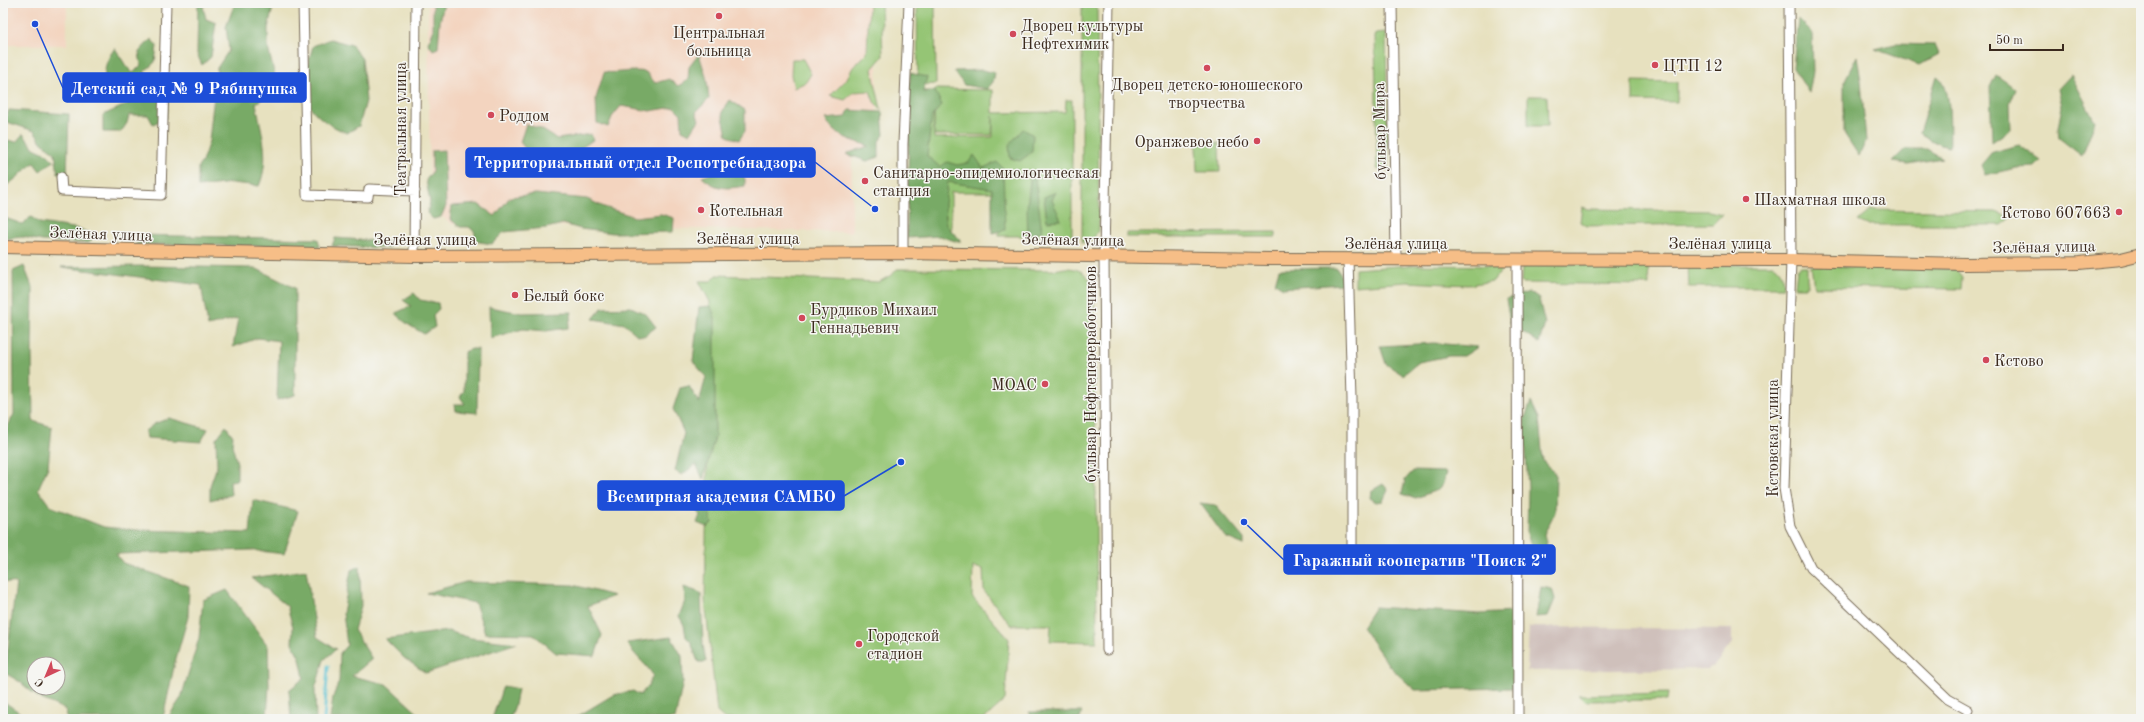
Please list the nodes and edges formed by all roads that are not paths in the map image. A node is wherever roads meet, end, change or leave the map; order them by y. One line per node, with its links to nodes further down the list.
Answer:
1 (166, 3): 8 (street)
2 (303, 3): 9 (street)
3 (416, 3): 9 (street, Театральная улица)
4 (909, 3): 11 (street)
5 (1109, 3): 13 (street, бульвар Нефтепереработчиков)
6 (1392, 3): 15 (street, бульвар Мира)
7 (1788, 3): 18 (street, Кстовская улица)
8 (61, 177)
9 (415, 191): 14 (street, Театральная улица)
10 (3, 247): 14 (main road, Зелёная улица)
11 (903, 253): 13 (main road, Зелёная улица); 14 (main road, Зелёная улица)
12 (2141, 254): 18 (main road, Зелёная улица)
13 (1104, 255): 16 (main road, Зелёная улица); 20 (street, бульвар Нефтепереработчиков)
14 (414, 256)
15 (1396, 258): 16 (main road, Зелёная улица); 17 (main road, Зелёная улица)
16 (1348, 259): 19 (street)
17 (1517, 259): 18 (main road, Зелёная улица); 22 (street)
18 (1791, 260): 21 (street, Кстовская улица)
19 (1352, 558)
20 (1107, 650)
21 (1968, 710)
22 (1518, 719)

